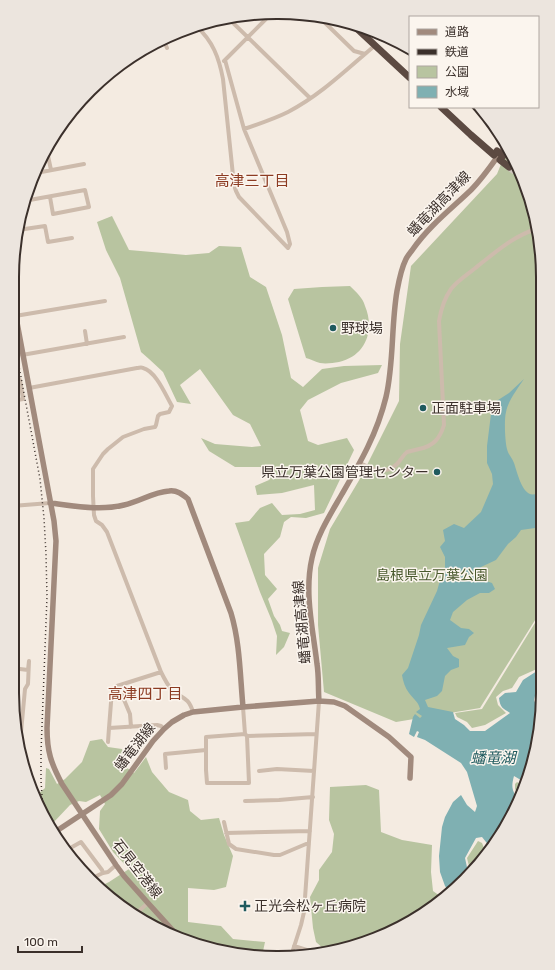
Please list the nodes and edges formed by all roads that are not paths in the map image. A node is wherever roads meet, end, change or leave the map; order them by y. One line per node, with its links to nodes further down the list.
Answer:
1 (265, 20): 6 (street)
2 (233, 23): 6 (street)
3 (326, 24): 11 (street)
4 (201, 31): 13 (street)
5 (362, 33): 15 (highway)
6 (248, 37): 12 (street); 16 (street)
7 (372, 37): 14 (highway)
8 (165, 45): 9 (street)
9 (167, 48)
10 (372, 48): 11 (street)
11 (365, 54): 16 (street)
12 (225, 60): 13 (street); 19 (street)
13 (220, 62): 19 (street)
14 (409, 73)
15 (409, 77)
16 (310, 98): 19 (street)
17 (442, 108): 21 (highway)
18 (446, 108): 21 (highway)
19 (244, 129)
20 (502, 150): 42 (main road, 蟠竜湖高津線)
21 (499, 156): 24 (highway)
22 (48, 159): 25 (street)
23 (84, 164): 25 (street)
24 (509, 165)
25 (51, 170): 26 (street)
26 (42, 172)
27 (50, 197): 27 (street); 28 (street)
28 (31, 200)
29 (24, 229): 31 (street)
30 (532, 231): 42 (street)
31 (72, 238)
32 (105, 301): 33 (street)
33 (19, 315)
34 (85, 331): 37 (street)
35 (124, 337): 37 (street)
36 (19, 338): 38 (main road, 石見空港線)
37 (87, 344): 38 (street)
38 (22, 355): 40 (main road, 石見空港線)
39 (19, 380): 41 (street)
40 (28, 388): 43 (main road, 石見空港線); 45 (street)
41 (19, 400)
42 (360, 463): 49 (main road, 蟠竜湖高津線)
43 (50, 503): 44 (street); 45 (main road); 66 (main road, 石見空港線)
44 (19, 505)
45 (94, 508): 47 (street); 50 (main road)
46 (19, 669): 53 (street)
47 (161, 672): 48 (street); 51 (street)
48 (111, 695): 52 (street); 54 (street)
49 (319, 701): 50 (main road, 蟠竜湖線); 56 (street); 63 (main road, 蟠竜湖線)
50 (243, 706): 51 (main road, 蟠竜湖線); 57 (street)
51 (193, 712): 55 (main road, 蟠竜湖線)
52 (131, 727): 54 (street); 55 (street)
53 (21, 728)
54 (109, 728): 58 (street)
55 (164, 729): 66 (main road, 蟠竜湖線)
56 (316, 734): 57 (street); 62 (street)
57 (246, 735): 59 (street); 59 (street)
58 (108, 742)
59 (206, 750): 60 (street)
60 (166, 768)
61 (259, 771): 62 (street)
62 (314, 771): 64 (street)
63 (410, 778)
64 (313, 797): 65 (street); 69 (street)
65 (245, 801)
66 (83, 814): 68 (main road, 蟠竜湖線); 73 (main road, 石見空港線)
67 (224, 822): 70 (street)
68 (59, 830)
69 (310, 831): 70 (street); 71 (street)
70 (226, 833): 71 (street)
71 (309, 844): 79 (street)
72 (71, 848): 74 (street)
73 (116, 865): 74 (street); 76 (main road, 石見空港線)
74 (104, 874): 75 (street)
75 (96, 876)
76 (148, 903): 77 (street); 78 (main road, 石見空港線)
77 (139, 910)
78 (170, 927)
79 (294, 946): 80 (street); 81 (street)
80 (305, 949)
81 (293, 950)

